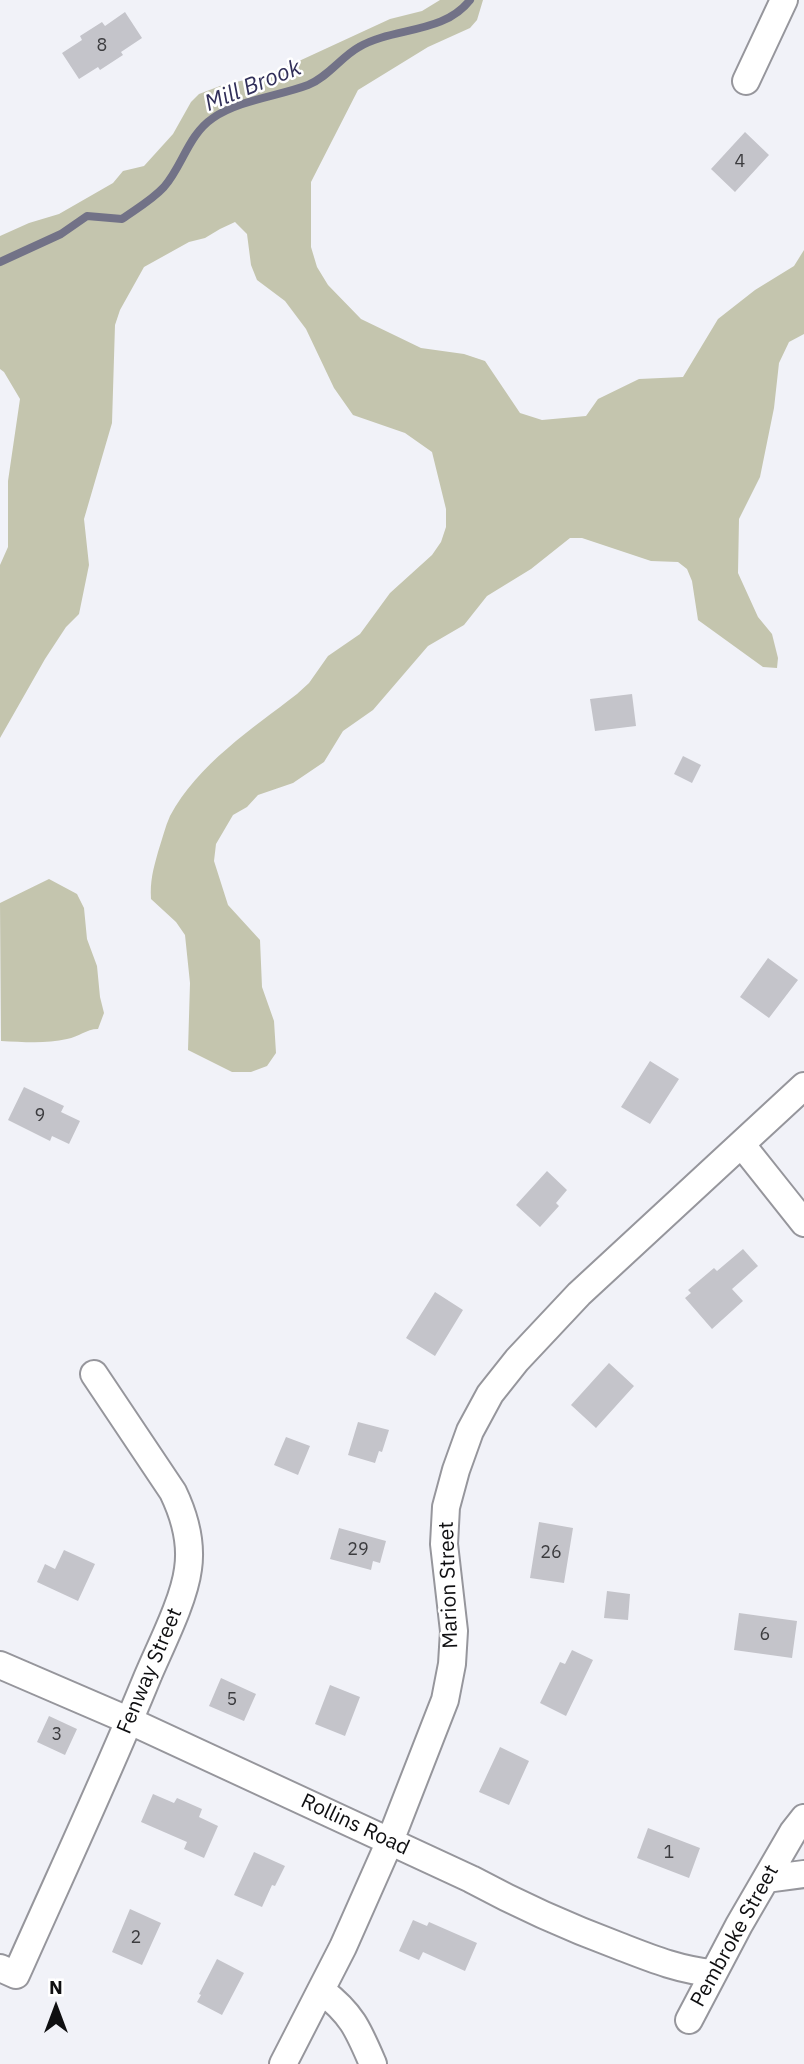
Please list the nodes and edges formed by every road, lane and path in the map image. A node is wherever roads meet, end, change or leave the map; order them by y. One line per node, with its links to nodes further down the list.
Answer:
1 (784, 0): 2 (street)
2 (746, 81)
3 (804, 1086): 4 (street, Marion Street)
4 (742, 1145): 5 (street); 10 (street, Marion Street)
5 (804, 1223)
6 (94, 1374): 8 (street, Fenway Street)
7 (0, 1665): 8 (street, Rollins Road)
8 (130, 1721): 10 (street, Rollins Road); 13 (street, Fenway Street)
9 (804, 1818): 12 (street, Pembroke Street)
10 (390, 1841): 14 (street, Rollins Road); 15 (street, Marion Street)
11 (804, 1874): 12 (street)
12 (766, 1879): 14 (street, Pembroke Street)
13 (8, 1971)
14 (713, 1973): 16 (street, Pembroke Street)
15 (322, 1991): 17 (street, Marion Street); 18 (street)
16 (689, 2020)
17 (283, 2064)
18 (373, 2064)

